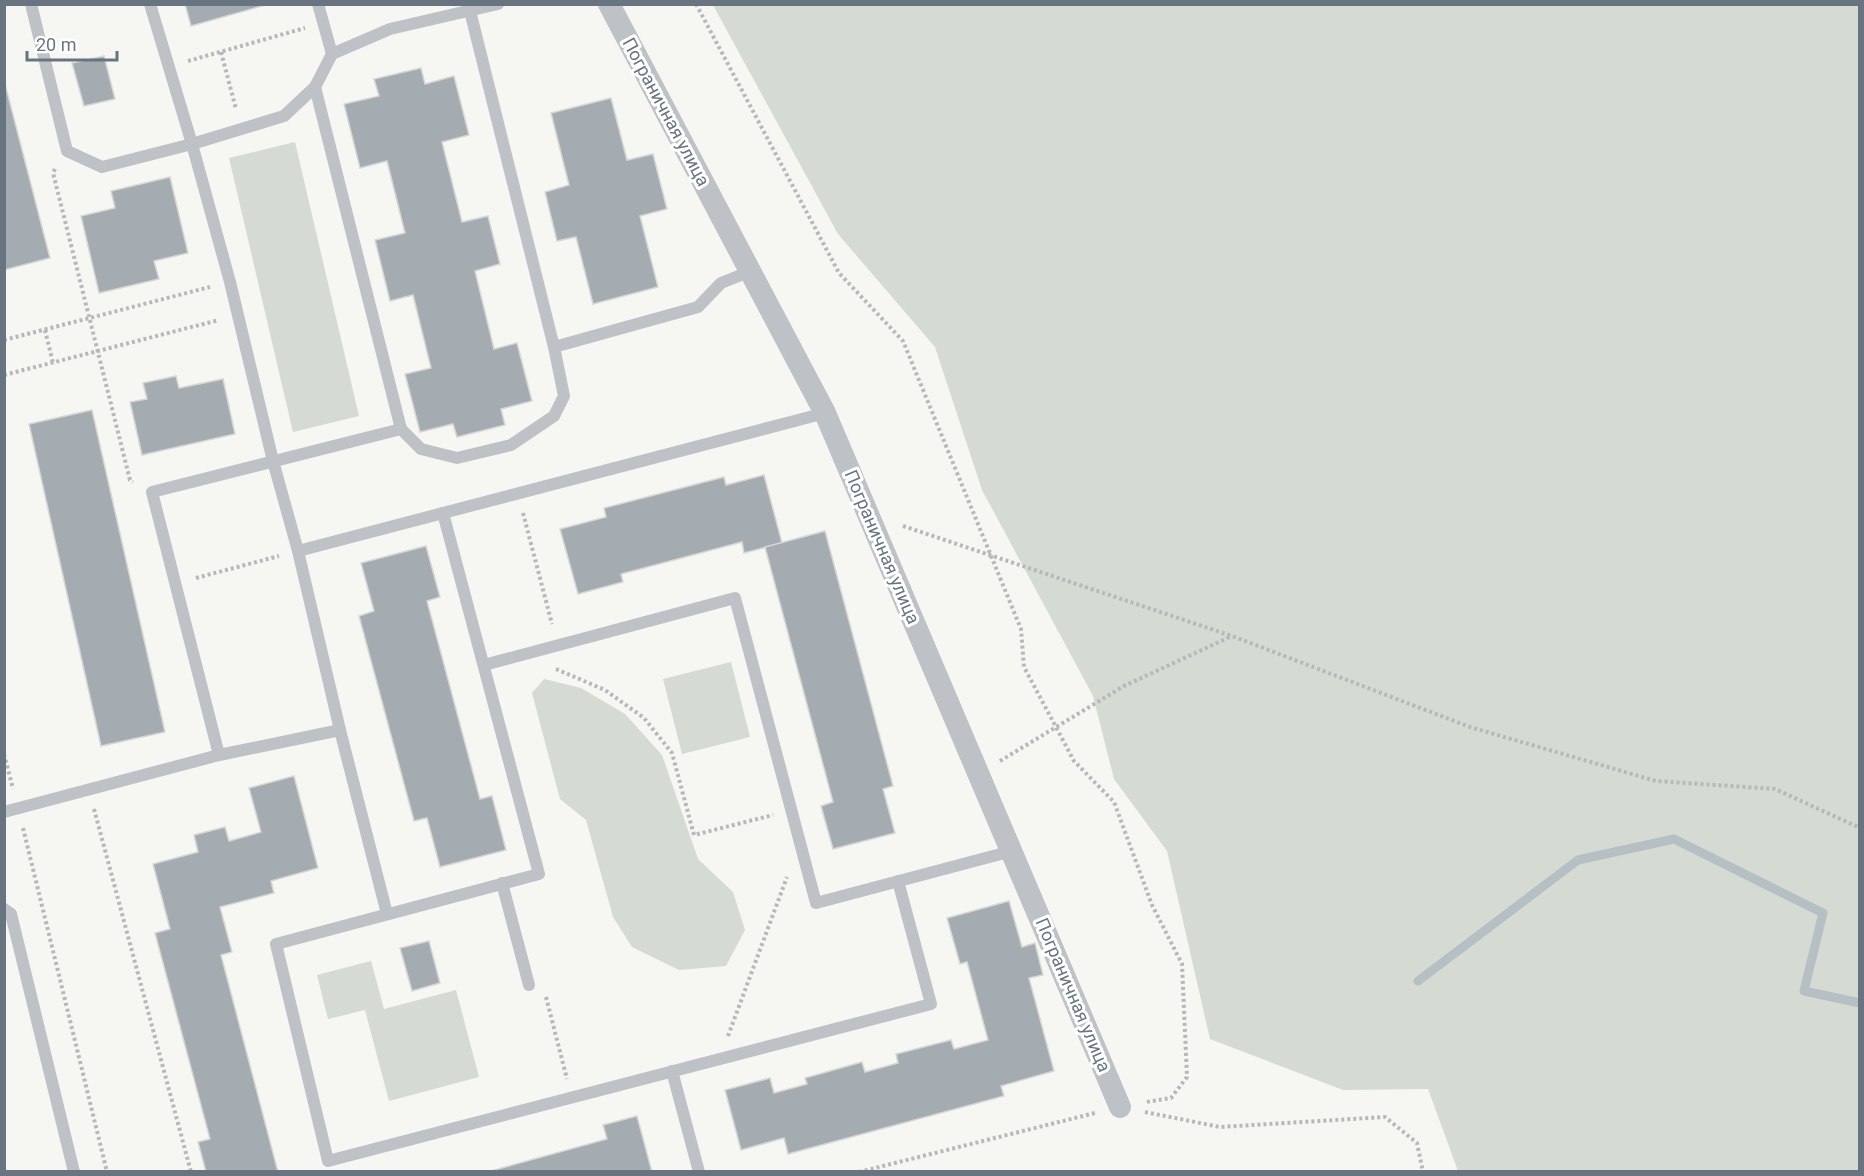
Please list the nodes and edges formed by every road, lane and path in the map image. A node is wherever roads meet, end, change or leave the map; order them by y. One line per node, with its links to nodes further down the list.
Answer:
1 (31, 4): 15 (lane)
2 (150, 4): 11 (lane)
3 (318, 4): 8 (lane)
4 (498, 4): 7 (lane)
5 (609, 4): 16 (street, Пограничная улица)
6 (696, 4): 34 (path)
7 (470, 11): 10 (lane); 22 (lane)
8 (323, 24): 9 (path); 10 (lane)
9 (220, 52): 11 (path); 13 (path)
10 (332, 54): 12 (lane)
11 (168, 66): 14 (lane)
12 (315, 87): 13 (lane); 27 (lane)
13 (242, 129): 14 (lane)
14 (192, 144): 15 (lane); 17 (lane)
15 (67, 151): 19 (path)
16 (751, 271): 22 (lane); 26 (street, Пограничная улица)
17 (230, 282): 18 (lane); 19 (path)
18 (238, 316): 23 (path); 28 (lane)
19 (89, 318): 20 (path); 23 (path)
20 (45, 330): 21 (path); 24 (path)
21 (4, 340)
22 (554, 347): 27 (lane)
23 (97, 351): 24 (path); 29 (path)
24 (53, 363): 25 (path)
25 (4, 375)
26 (825, 413): 30 (lane); 32 (street, Пограничная улица)
27 (401, 429): 28 (lane)
28 (273, 461): 29 (lane); 33 (lane)
29 (152, 492): 35 (lane)
30 (517, 494): 31 (lane); 37 (path)
31 (443, 513): 33 (lane); 38 (lane)
32 (868, 515): 34 (path); 44 (street, Пограничная улица)
33 (298, 551): 35 (path); 41 (lane)
34 (991, 555): 36 (path); 40 (path)
35 (175, 583): 43 (lane)
36 (1232, 636): 40 (path); 49 (path)
37 (558, 645): 38 (lane); 47 (lane)
38 (484, 665): 53 (lane)
39 (551, 668): 47 (path)
40 (1056, 726): 44 (path); 60 (path)
41 (340, 730): 43 (lane); 55 (lane)
42 (4, 754): 46 (path)
43 (219, 755): 45 (lane)
44 (978, 773): 51 (street, Пограничная улица)
45 (89, 790): 46 (lane); 63 (path)
46 (18, 809): 48 (lane); 62 (path)
47 (791, 810): 50 (lane)
48 (4, 813)
49 (1860, 828)
50 (800, 842): 52 (lane); 57 (path)
51 (1012, 851): 52 (lane); 60 (street, Пограничная улица)
52 (898, 881): 57 (lane)
53 (502, 883): 55 (lane); 56 (lane)
54 (4, 909): 61 (lane)
55 (387, 914): 59 (lane)
56 (529, 985): 59 (path)
57 (720, 1059): 58 (lane)
58 (672, 1071): 59 (lane); 64 (lane)
59 (572, 1097)
60 (1120, 1107): 65 (path); 66 (path)
61 (74, 1172)
62 (107, 1172)
63 (191, 1172)
64 (699, 1172)
65 (859, 1172)
66 (1423, 1172)

